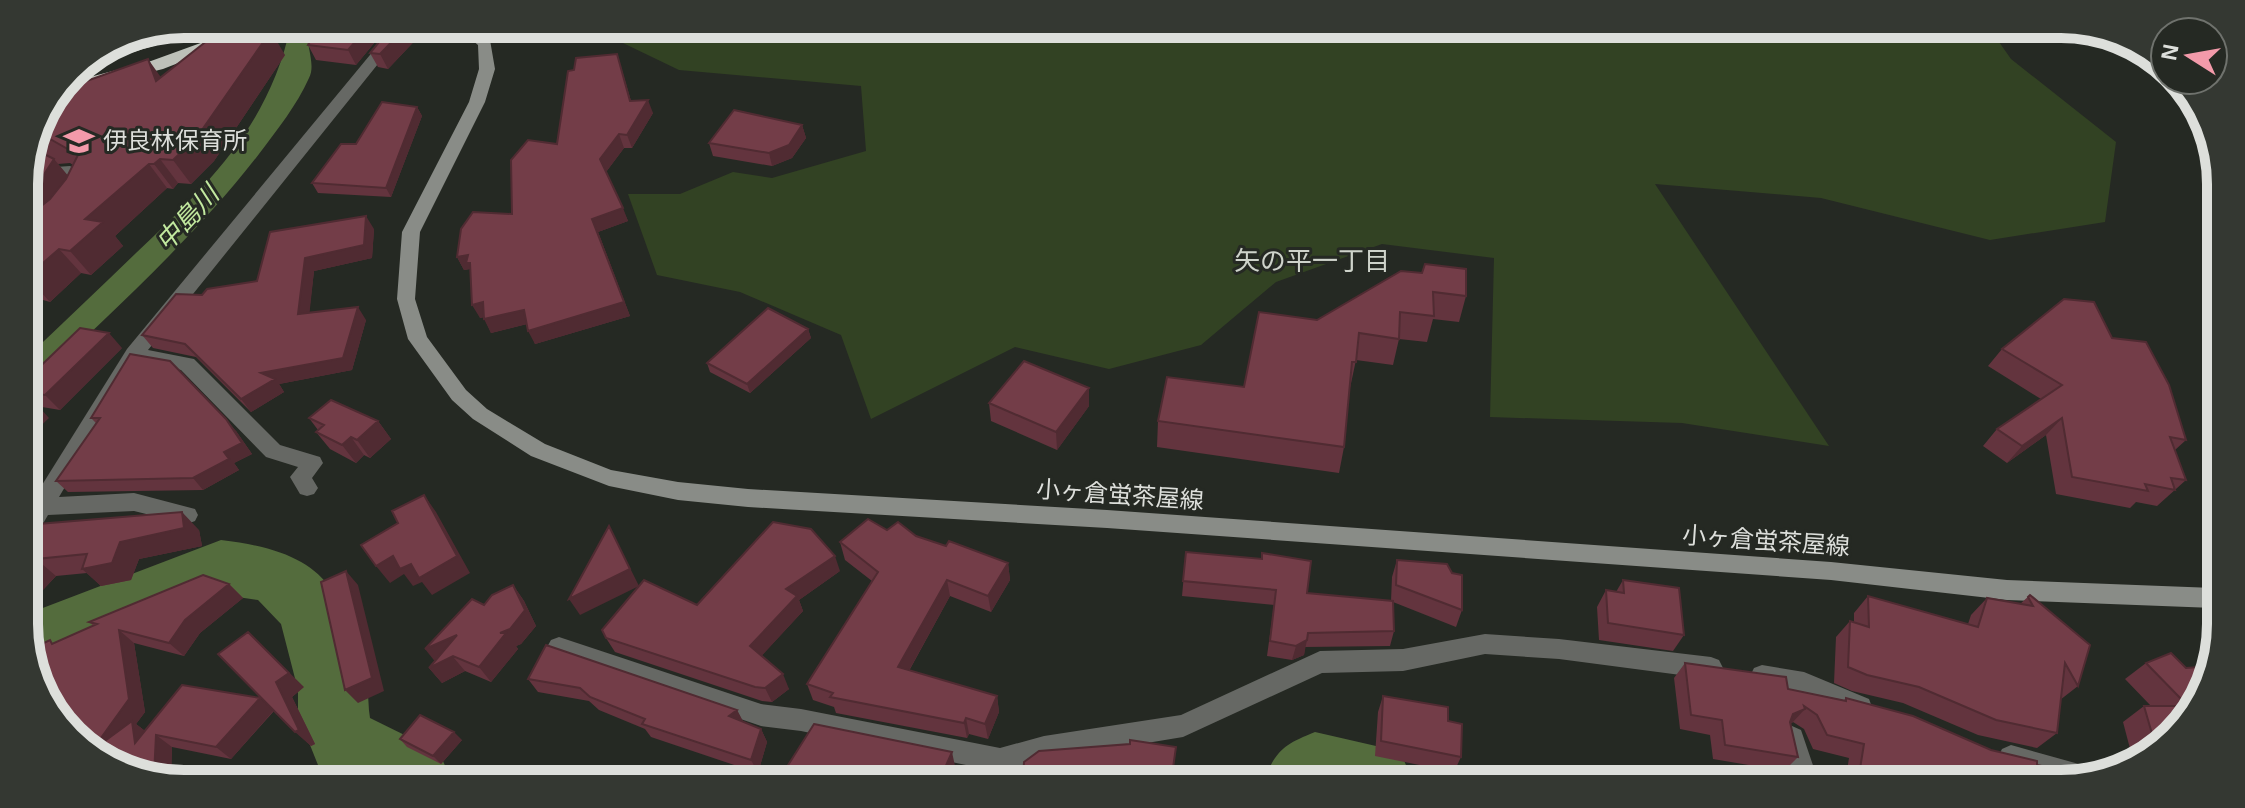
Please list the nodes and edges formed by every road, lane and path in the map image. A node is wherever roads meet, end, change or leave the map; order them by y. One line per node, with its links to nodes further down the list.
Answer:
1 (231, 38): 4 (highway)
2 (390, 38): 7 (street)
3 (478, 38): 12 (street, 小ヶ倉蛍茶屋線)
4 (76, 86)
5 (38, 172): 6 (street)
6 (75, 203)
7 (134, 354): 8 (street); 9 (street)
8 (307, 488)
9 (40, 507): 10 (street); 11 (street)
10 (38, 511)
11 (187, 515)
12 (2207, 598)
13 (559, 647): 14 (street)
14 (1888, 714)
15 (1792, 738): 17 (street)
16 (1987, 752): 18 (street)
17 (1802, 770)
18 (2064, 770)

